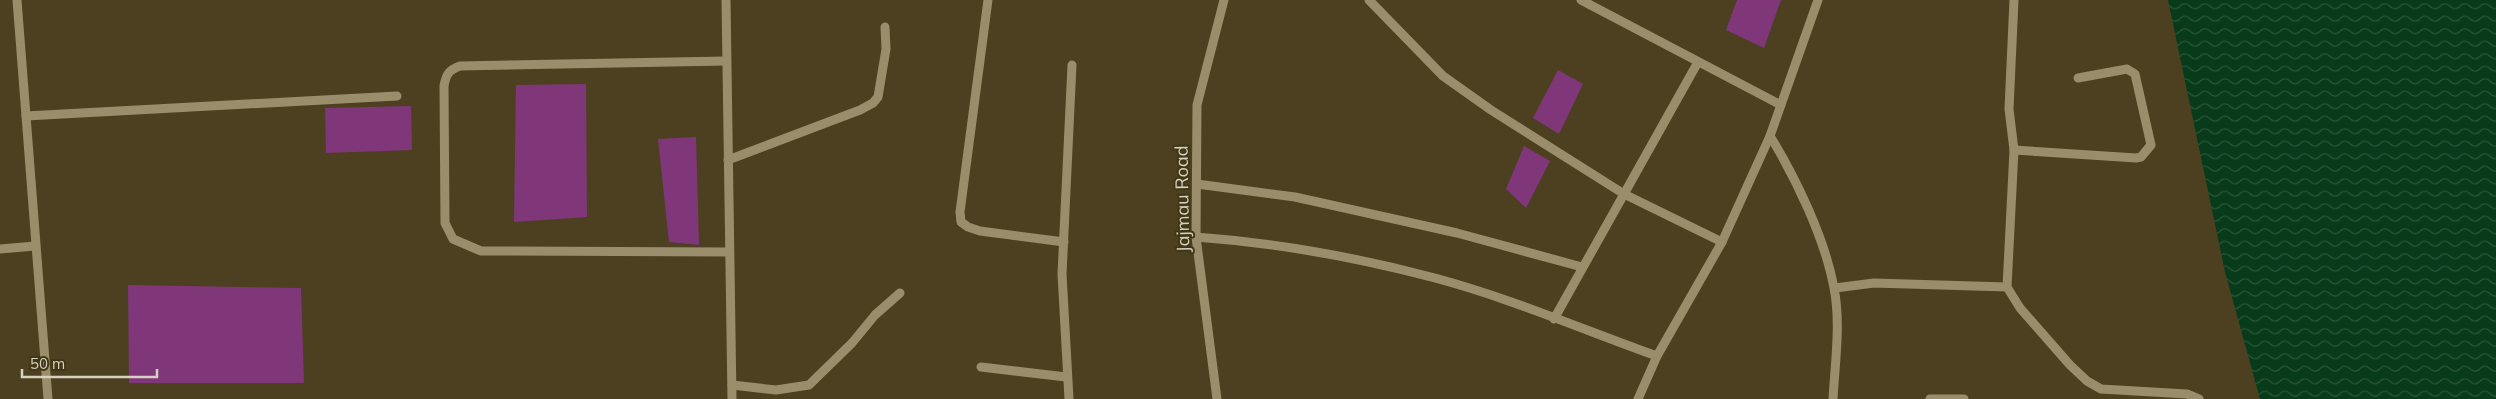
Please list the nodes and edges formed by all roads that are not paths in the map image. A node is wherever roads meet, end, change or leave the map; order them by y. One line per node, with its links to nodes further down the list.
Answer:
1 (17, 0): 16 (street)
2 (726, 0): 10 (street)
3 (988, 0): 23 (street)
4 (1224, 0): 20 (street, Jajmau Road)
5 (1368, 0): 21 (street)
6 (1581, 0): 11 (street)
7 (1818, 0): 15 (street)
8 (2014, 0): 18 (street)
9 (885, 28): 19 (street)
10 (726, 60): 19 (street); 27 (street)
11 (1698, 62): 15 (street); 21 (street)
12 (1072, 65): 23 (street)
13 (2078, 78): 18 (street)
14 (398, 96): 16 (street)
15 (1781, 105): 17 (street)
16 (26, 116): 25 (street)
17 (1770, 136): 24 (street); 30 (street)
18 (2014, 150): 29 (street)
19 (728, 160): 27 (street)
20 (1196, 184): 22 (street, Jajmau Road); 28 (street)
21 (1624, 194): 24 (street); 28 (street)
22 (1196, 237): 32 (street); 40 (street, Jajmau Road)
23 (1064, 242): 35 (street)
24 (1722, 242): 33 (street)
25 (35, 246): 26 (street); 37 (street)
26 (0, 250)
27 (729, 252): 36 (street)
28 (1582, 267): 32 (street)
29 (2007, 287): 30 (street); 45 (street)
30 (1834, 288): 42 (street)
31 (900, 293): 36 (street)
32 (1554, 319): 33 (street)
33 (1657, 356): 41 (street)
34 (981, 367): 35 (street)
35 (1066, 377): 39 (street)
36 (732, 385): 38 (street)
37 (48, 399)
38 (732, 399)
39 (1069, 399)
40 (1217, 399)
41 (1638, 399)
42 (1833, 399)
43 (1930, 399): 44 (street)
44 (1964, 399)
45 (2199, 399)

